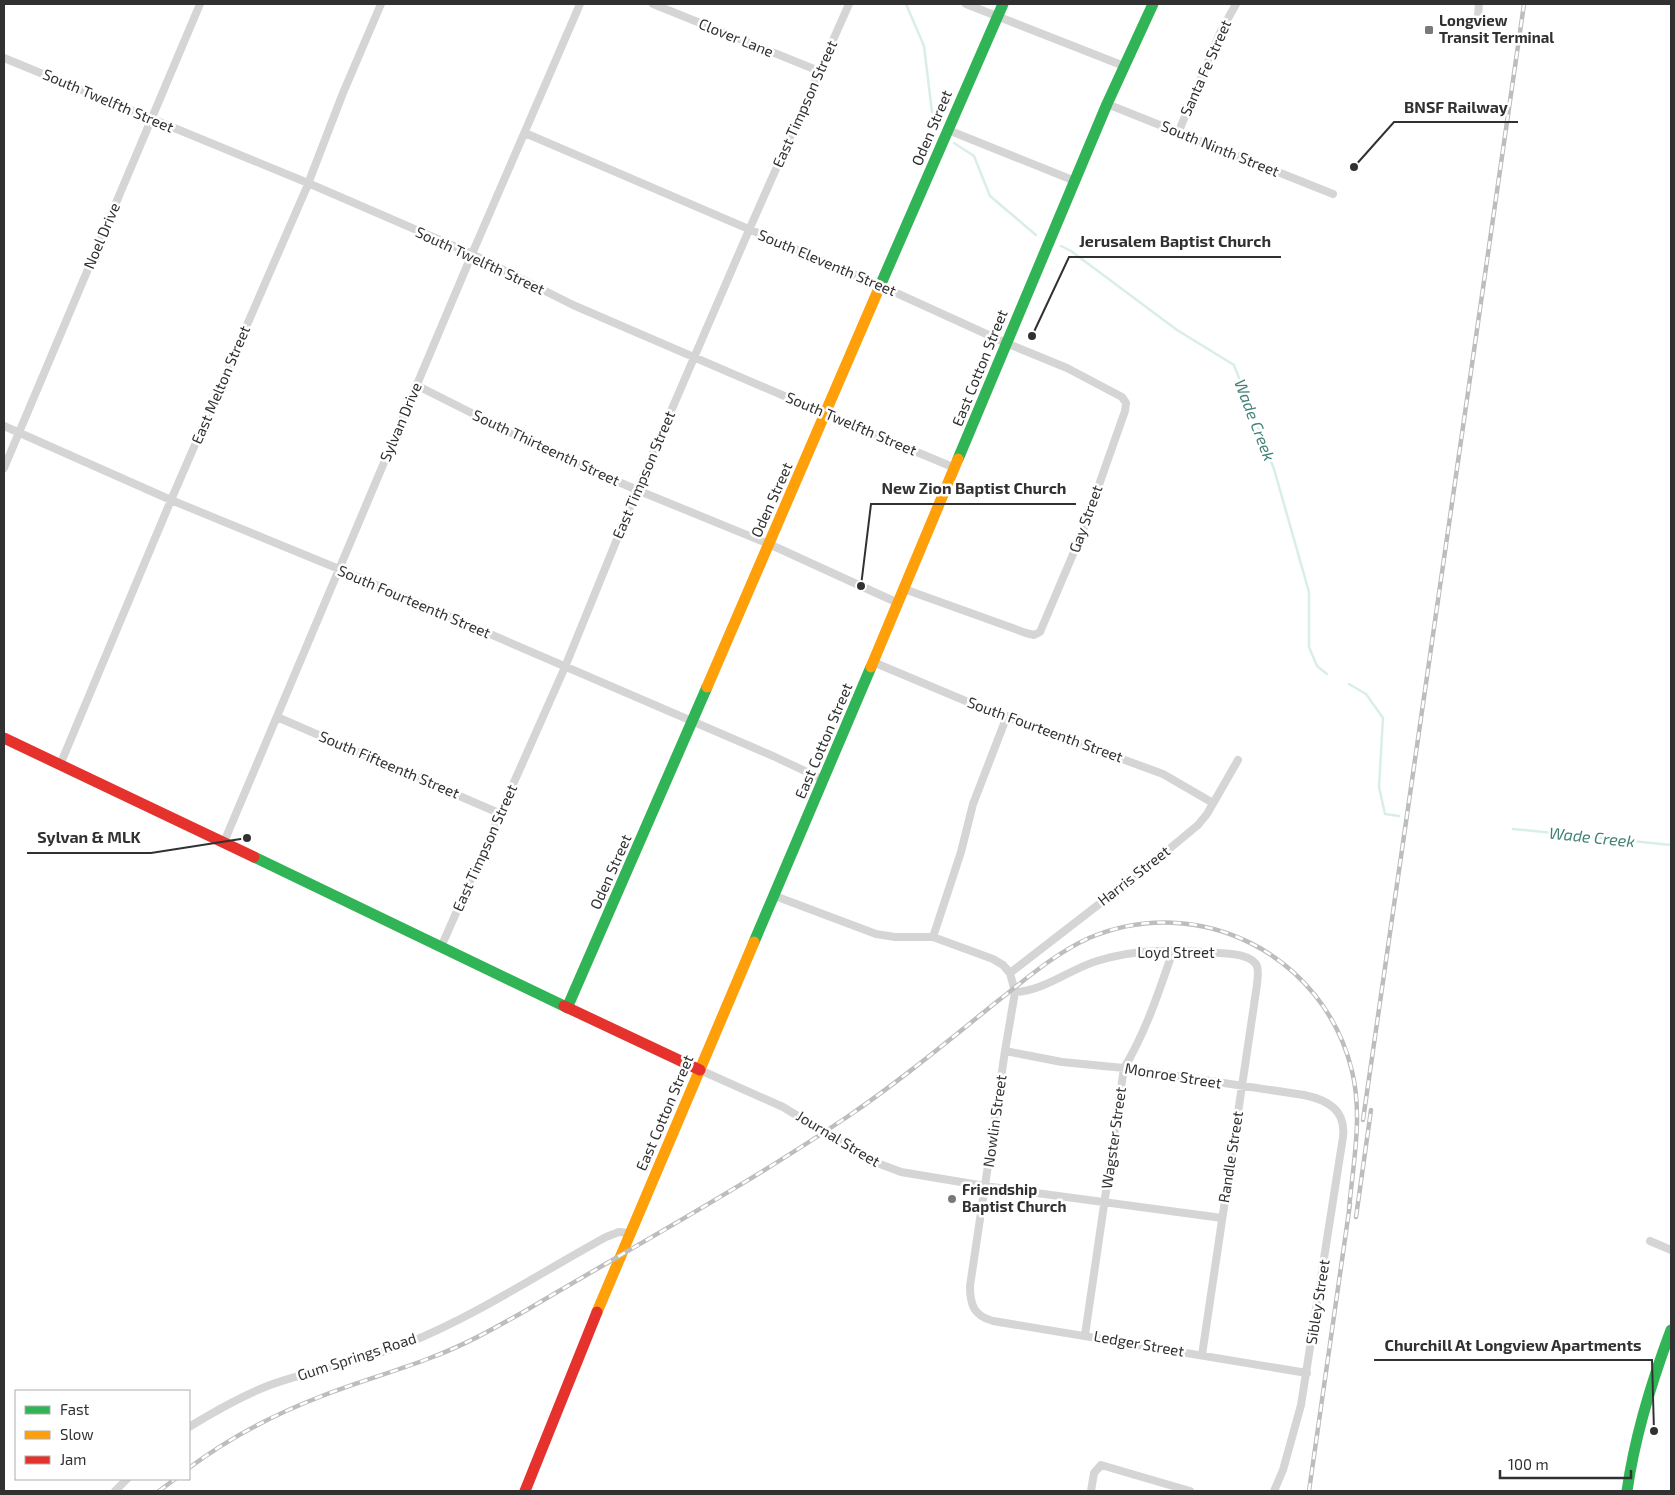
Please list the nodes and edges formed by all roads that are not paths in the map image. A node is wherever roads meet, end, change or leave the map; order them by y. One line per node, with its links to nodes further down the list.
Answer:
1 (200, 4): 17 (street, Noel Drive)
2 (382, 4): 22 (street, East Melton Street)
3 (580, 4): 19 (street, Sylvan Drive)
4 (654, 4): 15 (street, Clover Lane)
5 (849, 4): 15 (street, East Timpson Street)
6 (966, 4): 11 (street)
7 (1003, 4): 11 (street, Oden Street)
8 (1153, 4): 14 (street, East Cotton Street)
9 (1236, 4): 20 (street, Santa Fe Street)
10 (1479, 4): 12 (street)
11 (997, 16): 14 (street); 18 (street, Oden Street)
12 (1478, 16)
13 (4, 58): 17 (street, South Twelfth Street)
14 (1124, 66): 16 (street, East Cotton Street)
15 (820, 71): 24 (street, East Timpson Street)
16 (1107, 104): 20 (street, South Ninth Street); 21 (street, East Cotton Street)
17 (152, 119): 22 (street, South Twelfth Street); 33 (street, Noel Drive)
18 (948, 130): 21 (street); 26 (street, Oden Street)
19 (525, 133): 24 (street, South Eleventh Street); 25 (street, Sylvan Drive)
20 (1178, 133): 23 (street, South Ninth Street)
21 (1074, 181): 27 (street, East Cotton Street)
22 (308, 183): 25 (street, South Twelfth Street); 37 (street, East Melton Street)
23 (1333, 194)
24 (749, 230): 26 (street, South Eleventh Street); 28 (street, East Timpson Street)
25 (472, 254): 28 (street, South Twelfth Street); 29 (street, Sylvan Drive)
26 (881, 286): 27 (street, South Eleventh Street); 31 (street, Oden Street)
27 (1006, 343): 30 (street, South Eleventh Street); 35 (street, East Cotton Street)
28 (694, 357): 31 (street, South Twelfth Street); 36 (street, East Timpson Street)
29 (416, 385): 36 (street, South Thirteenth Street); 39 (street, Sylvan Drive)
30 (1125, 401): 40 (street, Gay Street)
31 (826, 414): 35 (street, South Twelfth Street); 38 (street, Oden Street)
32 (4, 426): 33 (street, South Fourteenth Street)
33 (19, 432): 34 (street, Noel Drive); 37 (street, South Fourteenth Street)
34 (4, 468)
35 (955, 468): 40 (street, East Cotton Street)
36 (637, 490): 38 (street, South Thirteenth Street); 43 (street, East Timpson Street)
37 (172, 500): 39 (street, South Fourteenth Street); 49 (street, East Melton Street)
38 (769, 544): 41 (street, South Thirteenth Street); 46 (street, Oden Street)
39 (339, 569): 43 (street, South Fourteenth Street); 45 (street, Sylvan Drive)
40 (904, 589): 41 (street, East Cotton Street)
41 (898, 603): 42 (street, East Cotton Street)
42 (873, 662): 44 (street, South Fourteenth Street); 50 (street, East Cotton Street)
43 (564, 667): 46 (street, South Fourteenth Street); 52 (street, East Timpson Street)
44 (1007, 716): 51 (street, South Fourteenth Street); 55 (street)
45 (276, 717): 52 (street, South Fifteenth Street); 53 (street, Sylvan Drive)
46 (693, 722): 50 (street, South Fourteenth Street); 61 (street, Oden Street)
47 (4, 738): 49 (street)
48 (1238, 760): 51 (street, Harris Street)
49 (60, 765): 53 (street)
50 (824, 780): 54 (street, East Cotton Street)
51 (1213, 803): 59 (street, Harris Street)
52 (501, 814): 56 (street, East Timpson Street)
53 (224, 842): 56 (street)
54 (775, 896): 55 (street); 64 (street, East Cotton Street)
55 (933, 937): 59 (street)
56 (441, 947): 61 (street)
57 (1173, 951): 58 (street, Loyd Street); 60 (street, Loyd Street); 63 (street, Wagster Street)
58 (1252, 960): 65 (street, Randle Street)
59 (1010, 973): 60 (street)
60 (1015, 992): 62 (street, Nowlin Street)
61 (567, 1008): 64 (street)
62 (1005, 1051): 63 (street, Monroe Street); 67 (street, Nowlin Street)
63 (1124, 1068): 65 (street, Monroe Street); 68 (street, Wagster Street)
64 (700, 1070): 67 (street, Journal Street); 70 (street, East Cotton Street)
65 (1242, 1087): 66 (street, Monroe Street); 69 (street, Randle Street)
66 (1337, 1111): 77 (street, Sibley Street)
67 (985, 1186): 68 (street, Journal Street); 73 (street, Nowlin Street)
68 (1104, 1202): 69 (street, Journal Street); 75 (street, Wagster Street)
69 (1222, 1218): 76 (street, Randle Street)
70 (630, 1233): 78 (street, Gum Springs Road); 81 (street, East Cotton Street)
71 (1650, 1241): 72 (street)
72 (1671, 1250)
73 (974, 1310): 75 (street, Ledger Street)
74 (1671, 1330): 85 (street)
75 (1084, 1335): 76 (street, Ledger Street)
76 (1202, 1355): 77 (street, Ledger Street)
77 (1307, 1373): 84 (street, Sibley Street)
78 (190, 1426)
79 (126, 1480): 80 (street)
80 (115, 1491)
81 (525, 1491)
82 (1091, 1491): 83 (street)
83 (1190, 1491)
84 (1274, 1491)
85 (1627, 1491)

